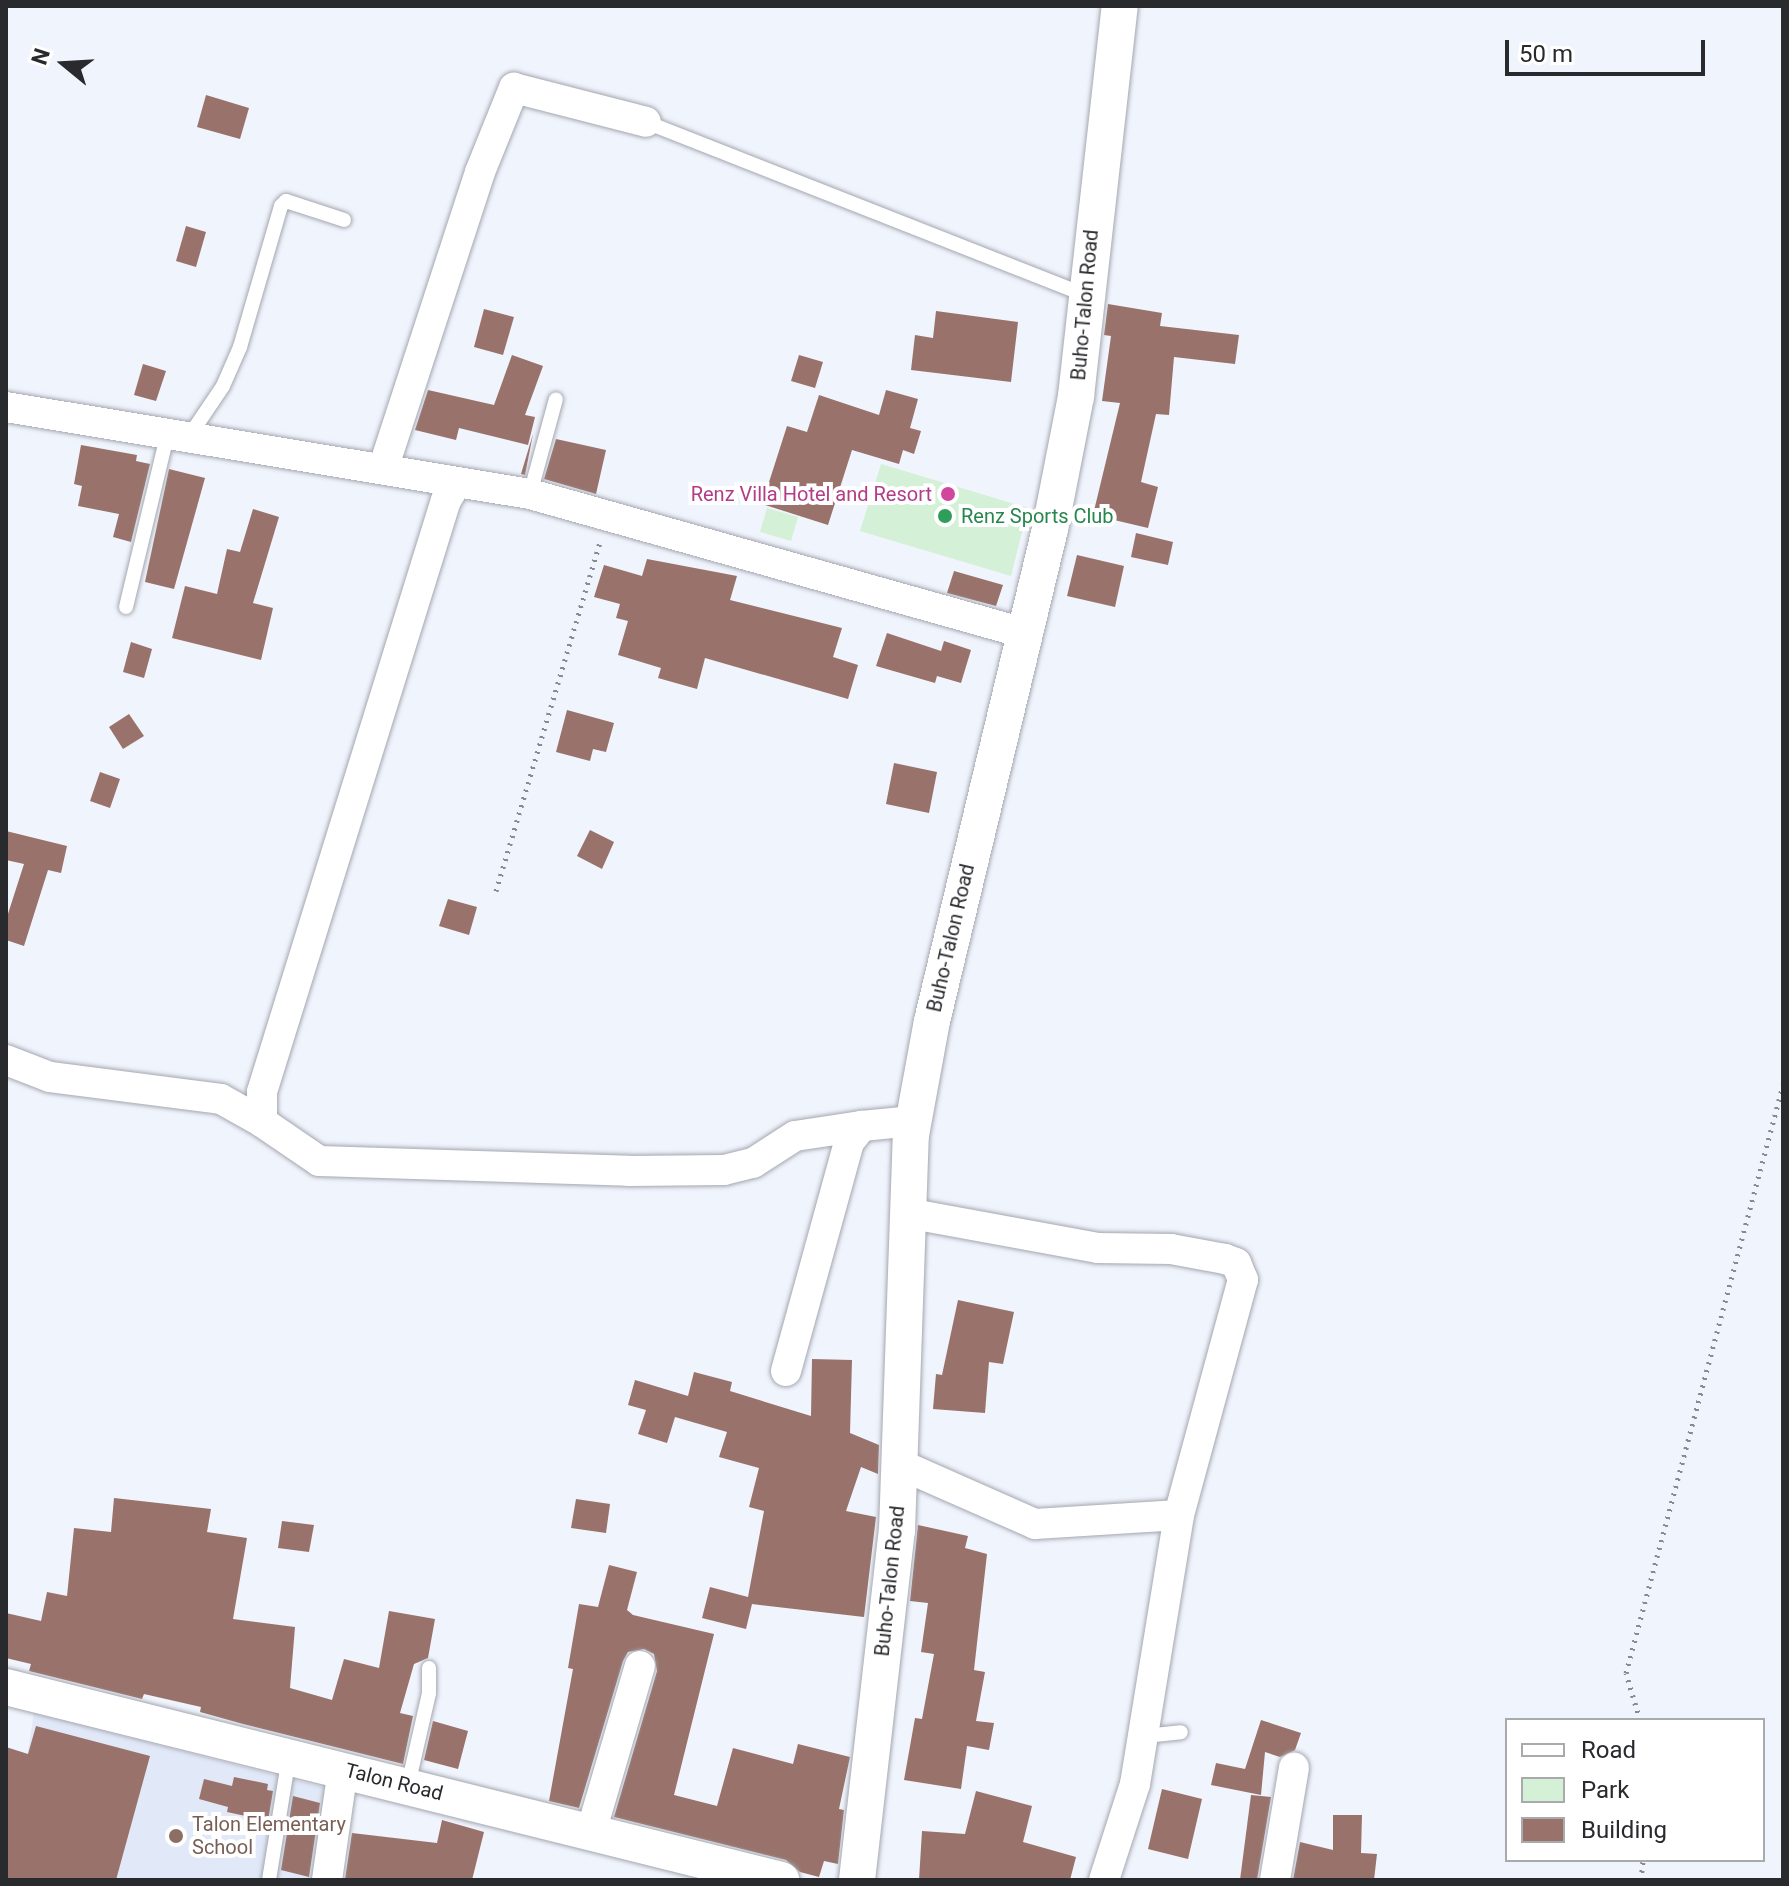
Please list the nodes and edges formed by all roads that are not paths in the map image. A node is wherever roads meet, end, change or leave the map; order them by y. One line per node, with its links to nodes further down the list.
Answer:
1 (1120, 6): 4 (street, Buho-Talon Road)
2 (646, 122): 4 (lane); 8 (street)
3 (344, 220): 7 (lane)
4 (1085, 295): 12 (street, Buho-Talon Road)
5 (556, 399): 10 (lane)
6 (6, 407): 7 (street)
7 (179, 433): 8 (street); 11 (lane)
8 (383, 469): 9 (street)
9 (457, 482): 10 (street); 15 (street)
10 (530, 494): 12 (street)
11 (126, 607)
12 (1024, 633): 14 (street, Buho-Talon Road)
13 (6, 1060): 15 (street)
14 (913, 1121): 16 (street); 17 (street, Buho-Talon Road)
15 (262, 1122): 16 (street)
16 (862, 1126): 18 (street)
17 (908, 1213): 19 (street, Buho-Talon Road); 20 (street)
18 (786, 1371)
19 (899, 1464): 20 (street); 34 (street, Buho-Talon Road)
20 (1179, 1515): 25 (street)
21 (640, 1666): 30 (street)
22 (429, 1668): 29 (lane)
23 (6, 1687): 26 (street, Talon Road)
24 (1181, 1732): 25 (lane)
25 (1145, 1736): 35 (street)
26 (289, 1756): 28 (street, Talon Road); 31 (lane)
27 (1294, 1768): 36 (street)
28 (343, 1769): 29 (street, Talon Road); 32 (street)
29 (408, 1786): 30 (street, Talon Road)
30 (591, 1832): 33 (street, Talon Road)
31 (269, 1880)
32 (327, 1880)
33 (781, 1880)
34 (857, 1880)
35 (1104, 1880)
36 (1275, 1880)

